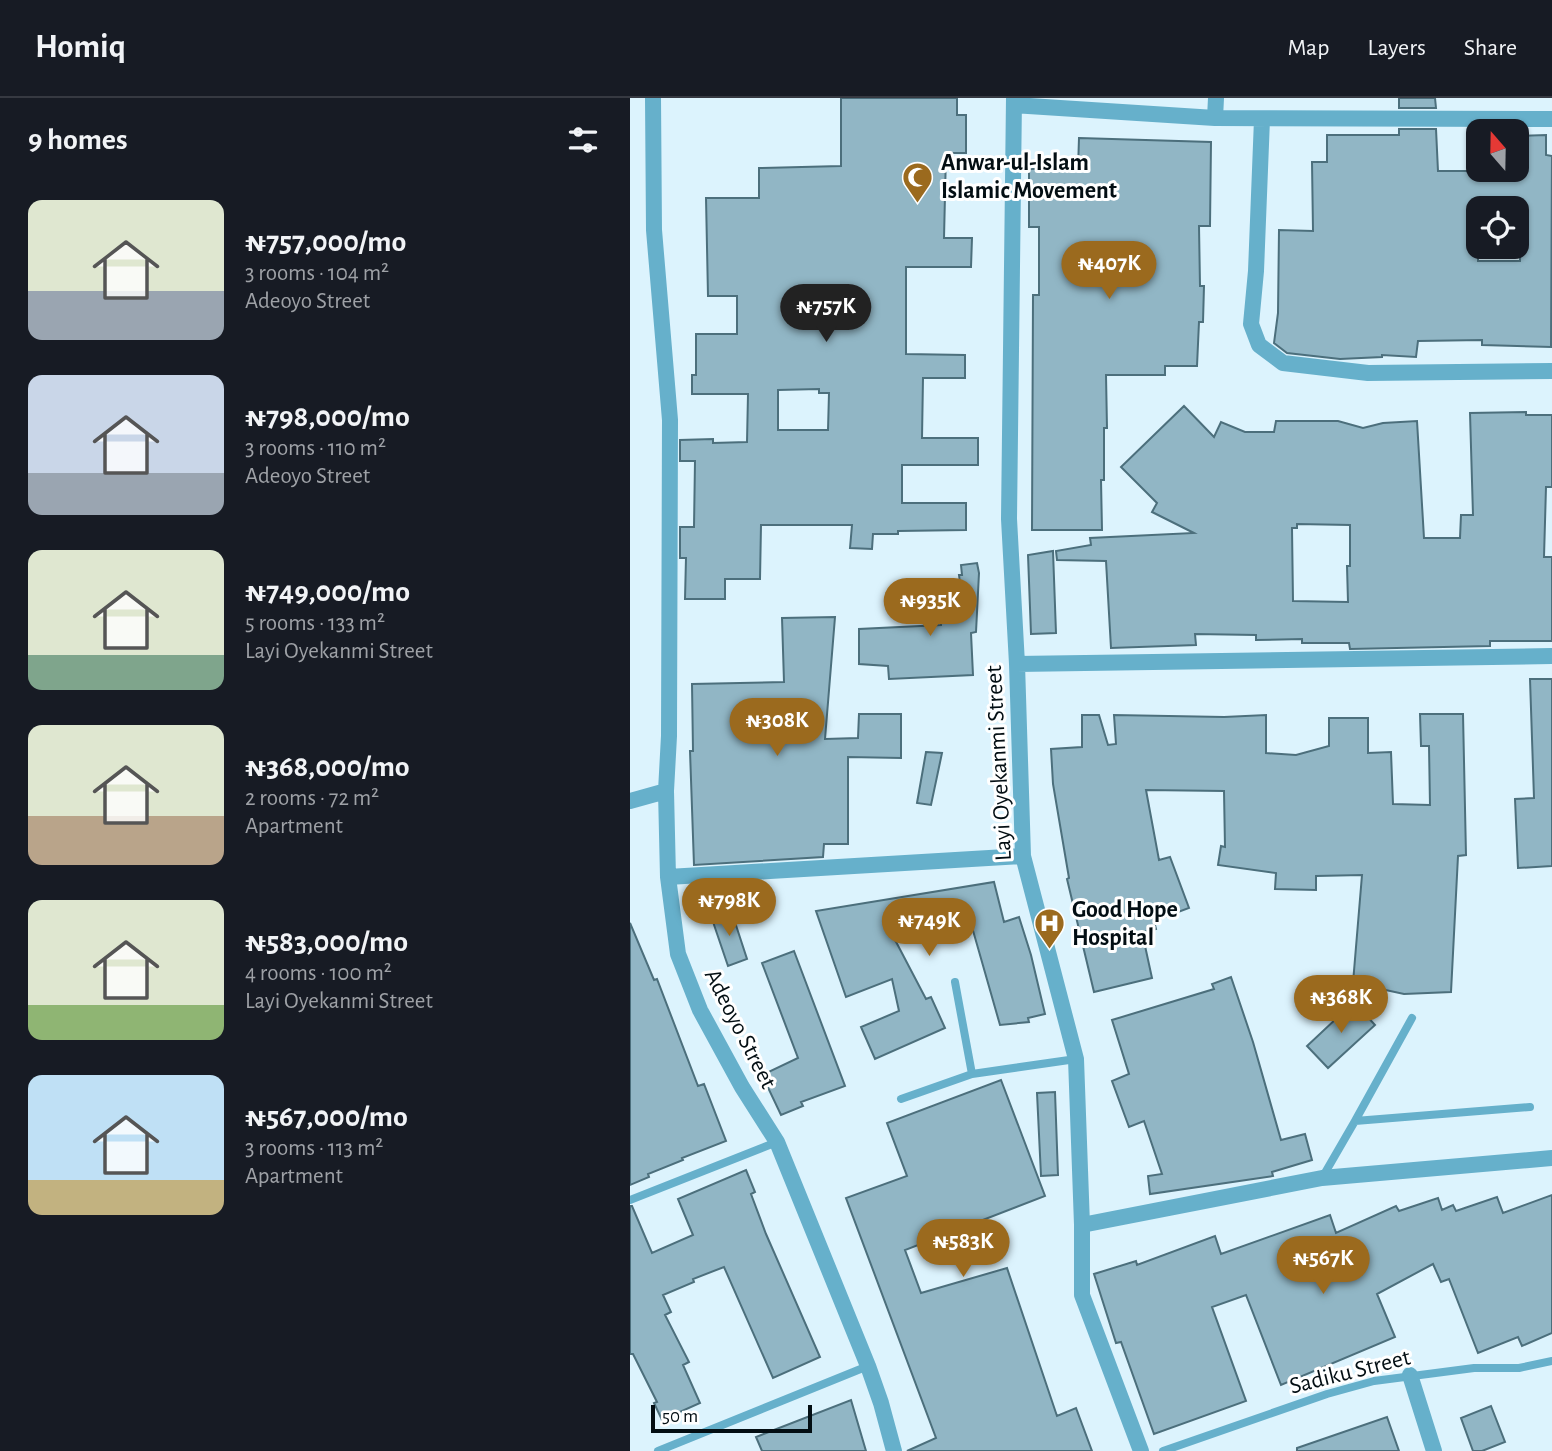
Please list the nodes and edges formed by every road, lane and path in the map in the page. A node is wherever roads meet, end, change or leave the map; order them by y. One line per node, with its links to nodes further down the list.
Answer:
1 (653, 98): 10 (street, Adeoyo Street)
2 (1216, 98): 4 (street)
3 (1014, 102): 4 (street); 9 (street, Layi Oyekanmi Street)
4 (1215, 118): 5 (street)
5 (1262, 119): 6 (street); 7 (street)
6 (1552, 119)
7 (1552, 371)
8 (1552, 656): 9 (street)
9 (1017, 664): 12 (street, Layi Oyekanmi Street)
10 (666, 791): 11 (street); 13 (street, Adeoyo Street)
11 (630, 801)
12 (1023, 856): 13 (street); 16 (street, Layi Oyekanmi Street)
13 (668, 877): 21 (street, Adeoyo Street)
14 (955, 982): 17 (lane)
15 (1412, 1018): 20 (lane)
16 (1076, 1059): 17 (lane); 25 (street, Layi Oyekanmi Street)
17 (972, 1074): 18 (lane)
18 (901, 1099)
19 (1530, 1107): 20 (lane)
20 (1355, 1121): 23 (lane)
21 (776, 1142): 24 (lane); 27 (street, Adeoyo Street)
22 (1552, 1158): 23 (street)
23 (1322, 1178): 25 (street)
24 (630, 1200)
25 (1082, 1225): 31 (street, Layi Oyekanmi Street)
26 (1552, 1361): 28 (lane, Sadiku Street)
27 (868, 1366): 29 (lane); 30 (street, Adeoyo Street)
28 (1410, 1375): 32 (lane, Sadiku Street); 33 (street)
29 (658, 1451)
30 (894, 1451)
31 (1141, 1451)
32 (1163, 1451)
33 (1434, 1451)

